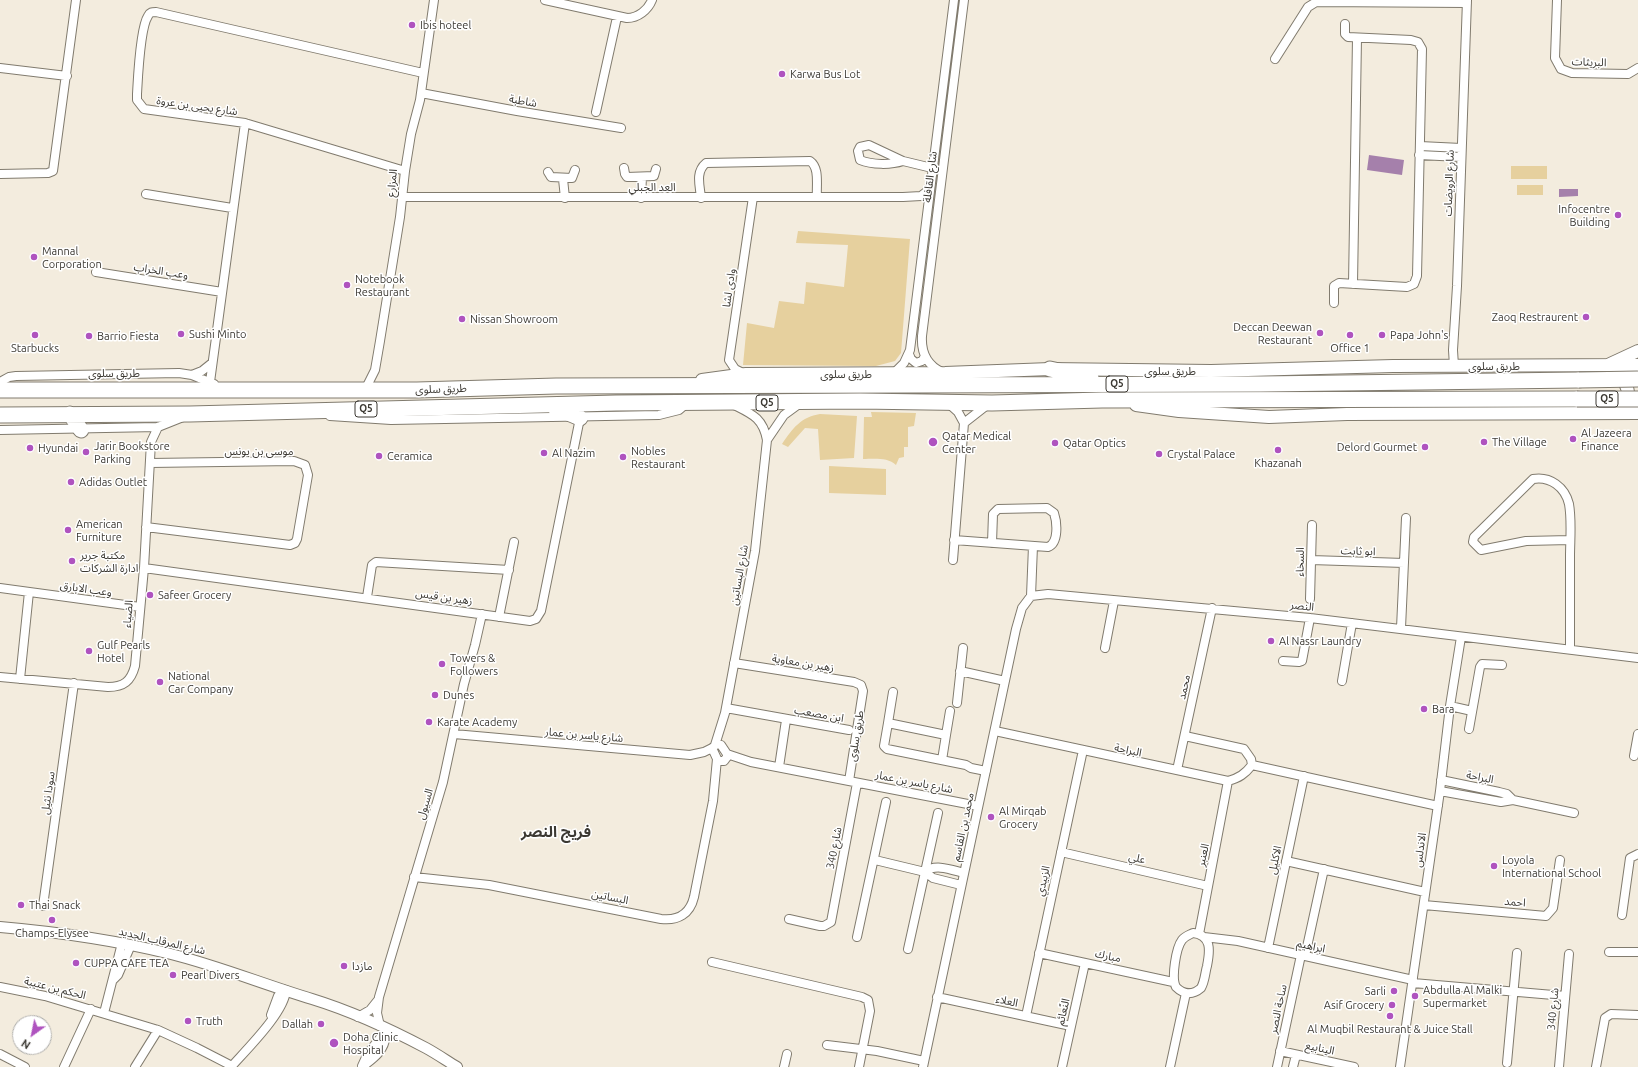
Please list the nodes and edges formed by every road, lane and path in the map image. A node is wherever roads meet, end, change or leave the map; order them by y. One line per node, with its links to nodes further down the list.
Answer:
1 (76, 0): 17 (street)
2 (434, 0): 16 (street, المزارع)
3 (545, 0): 8 (street)
4 (652, 0): 10 (street)
5 (954, 0): 28 (street, شارع القافلة)
6 (964, 0): 53 (street, شارع القافلة)
7 (1557, 0): 15 (street, البريثات)
8 (565, 2): 10 (street)
9 (1467, 2): 13 (street); 23 (street, شارع الرويضات)
10 (617, 17): 19 (street)
11 (1345, 24): 12 (street)
12 (1357, 38): 22 (street); 48 (street)
13 (1274, 59)
14 (0, 68): 17 (street)
15 (1638, 68)
16 (423, 73): 18 (street, المزارع); 20 (street, شارع يحيى بن عروة)
17 (67, 76): 33 (street)
18 (421, 93): 21 (street, شاطبة); 31 (street, المزارع)
19 (596, 112)
20 (245, 123): 31 (street, شارع يحيى بن عروة); 46 (street)
21 (620, 128)
22 (1420, 146): 23 (street); 24 (street)
23 (1461, 148): 25 (street, شارع الرويضات)
24 (1420, 155): 25 (street); 48 (street)
25 (1461, 157): 56 (street, شارع الرويضات)
26 (903, 162): 26 (street); 28 (street)
27 (624, 168): 34 (street)
28 (932, 168): 36 (street, شارع القافلة)
29 (656, 169): 34 (street)
30 (575, 170): 35 (street)
31 (405, 171): 38 (street, المزارع)
32 (548, 172): 35 (street)
33 (0, 174)
34 (642, 177): 42 (street)
35 (563, 179): 41 (street)
36 (930, 189): 44 (street, العد الجبلي); 45 (street, شارع القافلة)
37 (146, 194): 46 (street)
38 (402, 197): 41 (street, العد الجبلي); 59 (street, المزارع)
39 (753, 197): 40 (street, العد الجبلي); 43 (street, العد الجبلي); 61 (street, وادى لشا)
40 (817, 197): 43 (street); 44 (street, العد الجبلي)
41 (565, 198): 42 (street, العد الجبلي)
42 (641, 198): 43 (street, العد الجبلي)
43 (701, 198)
44 (903, 198): 45 (street, العد الجبلي)
45 (927, 207): 52 (street, شارع القافلة)
46 (232, 208): 49 (street)
47 (96, 272): 49 (street, وعب الخراب)
48 (1353, 284): 50 (street)
49 (222, 292): 54 (street)
50 (1334, 303)
51 (1638, 351): 55 (main road)
52 (909, 354): 53 (street); 62 (street, شارع القافلة)
53 (925, 356): 60 (street)
54 (212, 363): 63 (street); 66 (street)
55 (1606, 365): 56 (main road, طريق سلوى); 57 (main road, طريق سلوى); 84 (main road)
56 (1454, 366): 58 (main road, طريق سلوى)
57 (1638, 366)
58 (1050, 369): 60 (main road, طريق سلوى / Q5); 67 (highway)
59 (374, 370): 72 (street, المزارع); 73 (street)
60 (945, 373): 62 (main road, طريق سلوى / Q5)
61 (746, 374): 62 (main road, طريق سلوى / Q5); 68 (main road, طريق سلوى / Q5)
62 (893, 374)
63 (192, 375): 65 (street, طريق سلوى); 66 (street, طريق سلوى)
64 (1638, 379): 67 (highway, طريق سلوى / Q5, bridge)
65 (0, 382)
66 (210, 382): 71 (street, طريق سلوى)
67 (1119, 384): 68 (highway, طريق سلوى / Q5)
68 (655, 386): 73 (highway, طريق سلوى / Q5)
69 (0, 390): 70 (highway, طريق سلوى / Q5)
70 (120, 390): 71 (highway, طريق سلوى / Q5); 74 (highway)
71 (226, 390): 72 (highway, طريق سلوى / Q5)
72 (365, 390): 73 (highway, طريق سلوى / Q5)
73 (386, 390)
74 (0, 398)
75 (1638, 399): 82 (highway, طريق سلوى / Q5, bridge)
76 (945, 401): 77 (highway, طريق سلوى / Q5); 79 (highway, طريق سلوى / Q5); 91 (street)
77 (803, 402): 78 (highway, طريق سلوى / Q5); 96 (street, شارع البساتين)
78 (731, 403): 80 (highway, طريق سلوى / Q5); 96 (street, شارع البساتين)
79 (992, 403): 82 (highway, طريق سلوى / Q5); 91 (street)
80 (686, 404): 81 (highway, طريق سلوى / Q5); 89 (street, طريق سلوى)
81 (547, 405): 83 (highway, طريق سلوى / Q5); 89 (highway)
82 (1578, 406): 84 (main road, طريق سلوى); 90 (main road)
83 (312, 410): 87 (highway, طريق سلوى / Q5); 89 (street, طريق سلوى)
84 (1614, 413): 85 (main road, طريق سلوى)
85 (1638, 413)
86 (70, 414): 87 (highway, طريق سلوى / Q5); 88 (highway, طريق سلوى / Q5); 95 (highway)
87 (190, 414): 92 (street, طريق سلوى)
88 (0, 415)
89 (580, 418): 121 (street, زهير بن قيس)
90 (1638, 421)
91 (964, 423): 102 (street)
92 (158, 427): 93 (street, طريق سلوى); 97 (street, الضياء)
93 (143, 428): 95 (street, طريق سلوى); 97 (street)
94 (0, 430): 95 (street, طريق سلوى)
95 (81, 430)
96 (767, 440): 131 (street, شارع البساتين)
97 (151, 442): 98 (street, الضياء)
98 (150, 463): 101 (street, الضياء); 101 (street, موسى بن يونس)
99 (1406, 518): 109 (street)
100 (1312, 525): 108 (street, السخاء)
101 (146, 527): 110 (street, الضياء)
102 (954, 540): 105 (street); 107 (street)
103 (1570, 540): 103 (street); 128 (street)
104 (514, 542): 111 (street)
105 (992, 543): 106 (street); 106 (street)
106 (1033, 546): 114 (street)
107 (953, 560)
108 (1311, 560): 109 (street, ابو ثابت); 116 (street, السخاء)
109 (1404, 563): 124 (street)
110 (144, 568): 115 (street, زهير بن قيس); 118 (street, الضياء)
111 (509, 570): 115 (street); 121 (street)
112 (0, 588): 113 (street, وعب الابارق)
113 (29, 592): 118 (street, وعب الابارق); 135 (street)
114 (1031, 596): 117 (street, النصر); 136 (street, محمد بن القاسم)
115 (367, 597): 120 (street, زهير بن قيس)
116 (1310, 600)
117 (1114, 601): 119 (street, النصر); 127 (street)
118 (140, 607): 138 (street, الضياء)
119 (1212, 608): 122 (street, النصر); 154 (street, محمد)
120 (482, 614): 121 (street, زهير بن قيس); 151 (street, السيول)
121 (499, 617)
122 (1310, 618): 123 (street, النصر); 130 (street)
123 (1352, 623): 124 (street, النصر); 137 (street)
124 (1401, 628): 125 (street, النصر)
125 (1462, 637): 128 (street, النصر); 142 (street, الاندلس)
126 (963, 648): 133 (street)
127 (1105, 648)
128 (1570, 649): 129 (street, النصر)
129 (1638, 658)
130 (1282, 661)
131 (734, 663): 139 (street, زهير بن معاوية); 143 (street, شارع البساتين)
132 (1502, 665): 145 (street)
133 (960, 671): 136 (street); 141 (street)
134 (0, 677): 135 (street, الضياء)
135 (20, 679): 138 (street, الضياء)
136 (1006, 681): 150 (street, محمد بن القاسم)
137 (1342, 681)
138 (74, 683): 190 (street, سودا نثيل)
139 (863, 691): 167 (street, طريق سلوى)
140 (893, 692): 147 (street)
141 (957, 703)
142 (1450, 706): 145 (street); 165 (street, الاندلس)
143 (725, 710): 146 (street, ابن مصعب); 155 (street, شارع البساتين); 158 (street, شارع البساتين)
144 (950, 711): 153 (street)
145 (1472, 711): 148 (street)
146 (786, 720): 149 (street, ابن مصعب); 161 (street, ابن مصعب)
147 (888, 723): 153 (street); 159 (street)
148 (1469, 729)
149 (849, 730)
150 (995, 731): 156 (street, البراحة); 162 (street, محمد بن القاسم)
151 (454, 734): 155 (street, شارع ياسر بن عمار); 185 (street, السيول)
152 (1638, 734): 157 (street)
153 (946, 735): 159 (street)
154 (1184, 736): 160 (street); 163 (street, محمد)
155 (714, 747): 158 (street); 158 (street, شارع ياسر بن عمار)
156 (1083, 750): 163 (street, البراحة); 177 (street, الزبيدي)
157 (1634, 756)
158 (724, 757): 161 (street, شارع ياسر بن عمار); 185 (street, البساتين)
159 (942, 760): 162 (street)
160 (1252, 765): 164 (street); 166 (street)
161 (779, 768): 167 (street, شارع ياسر بن عمار)
162 (986, 769): 173 (street, محمد بن القاسم)
163 (1177, 770): 166 (street, البراحة)
164 (1304, 776): 174 (street); 181 (street, الاكليل)
165 (1441, 780): 168 (street, البراحة); 169 (street, الاندلس)
166 (1228, 781): 187 (street, العنبر)
167 (853, 782): 173 (street, شارع ياسر بن عمار); 192 (street, شارع 340)
168 (1475, 787): 170 (street); 171 (street, البراحة)
169 (1440, 791): 170 (street, البراحة); 174 (street, الاندلس)
170 (1474, 797): 171 (street, البراحة)
171 (1513, 800): 176 (street, البراحة)
172 (886, 802): 179 (street)
173 (978, 806): 184 (street, محمد بن القاسم)
174 (1438, 806): 188 (street, الاندلس)
175 (938, 813): 183 (street)
176 (1574, 813)
177 (1061, 852): 187 (street, علي); 201 (street, الزبيدي)
178 (1638, 854): 191 (street)
179 (874, 860): 183 (street); 195 (street)
180 (1560, 860): 189 (street, احمد)
181 (1286, 861): 182 (street); 197 (street, الاكليل)
182 (1324, 869): 188 (street); 204 (street, ساحة النصر)
183 (925, 872): 184 (street); 186 (street); 198 (street)
184 (964, 873): 186 (street, محمد بن القاسم)
185 (414, 877): 214 (street, السيول)
186 (961, 885): 215 (street, محمد بن القاسم)
187 (1208, 886): 194 (street, العنبر)
188 (1425, 892): 189 (street, الاندلس)
189 (1424, 905): 207 (street, الاندلس)
190 (43, 906)
191 (1622, 915)
192 (789, 919)
193 (0, 927): 196 (street, شارع المرقاب الجديد)
194 (1201, 935): 197 (street, ابراهيم); 208 (street); 212 (street)
195 (857, 937)
196 (126, 944): 210 (street, شارع المرقاب الجديد); 218 (street)
197 (1268, 948): 204 (street, ابراهيم)
198 (908, 949)
199 (1609, 952): 200 (street)
200 (1638, 952)
201 (1039, 953): 206 (street, مبارك); 220 (street, الزبيدي)
202 (1517, 953): 211 (street)
203 (1569, 954): 213 (street, شارع 340)
204 (1303, 956): 207 (street, ابراهيم); 227 (street, ساحة النصر)
205 (712, 962): 226 (street)
206 (1085, 963): 208 (street, مبارك); 222 (street, النًعائم)
207 (1413, 981): 211 (street, ابراهيم); 246 (street, الاندلس)
208 (1173, 982): 212 (street)
209 (0, 987): 217 (street, الحكم بن عتيبة)
210 (285, 989): 216 (street, شارع المرقاب الجديد); 233 (street)
211 (1513, 992): 213 (street, ابراهيم); 231 (street)
212 (1186, 994): 242 (street)
213 (1566, 996): 247 (street, شارع 340)
214 (379, 997): 221 (street, السيول); 224 (street, السيول)
215 (937, 997): 220 (street, العلاء); 232 (street, محمد بن القاسم)
216 (313, 1000): 221 (street, شارع المرقاب الجديد); 224 (street, شارع المرقاب الجديد)
217 (91, 1009): 218 (street, الحكم بن عتيبة); 235 (street)
218 (104, 1013): 223 (street, الحكم بن عتيبة)
219 (1638, 1015): 248 (street)
220 (1026, 1016): 222 (street, العلاء)
221 (358, 1017): 224 (street, شارع المرقاب الجديد)
222 (1071, 1026): 241 (street, النًعائم)
223 (158, 1030): 233 (street, الحكم بن عتيبة); 236 (street)
224 (383, 1031): 237 (street); 238 (street, شارع المرقاب الجديد)
225 (827, 1045): 226 (street)
226 (863, 1051): 232 (street); 240 (street)
227 (1280, 1051): 230 (street, الينابيع); 243 (street, ساحة النصر)
228 (0, 1054): 234 (street)
229 (787, 1054): 239 (street)
230 (1296, 1055): 244 (street); 245 (street, الينابيع)
231 (1507, 1063)
232 (923, 1065)
233 (231, 1066)
234 (25, 1067)
235 (64, 1067)
236 (135, 1067)
237 (362, 1067)
238 (457, 1067)
239 (784, 1067)
240 (859, 1067)
241 (1062, 1067)
242 (1170, 1067)
243 (1277, 1067)
244 (1293, 1067)
245 (1354, 1067)
246 (1400, 1067)
247 (1559, 1067)
248 (1596, 1067)

